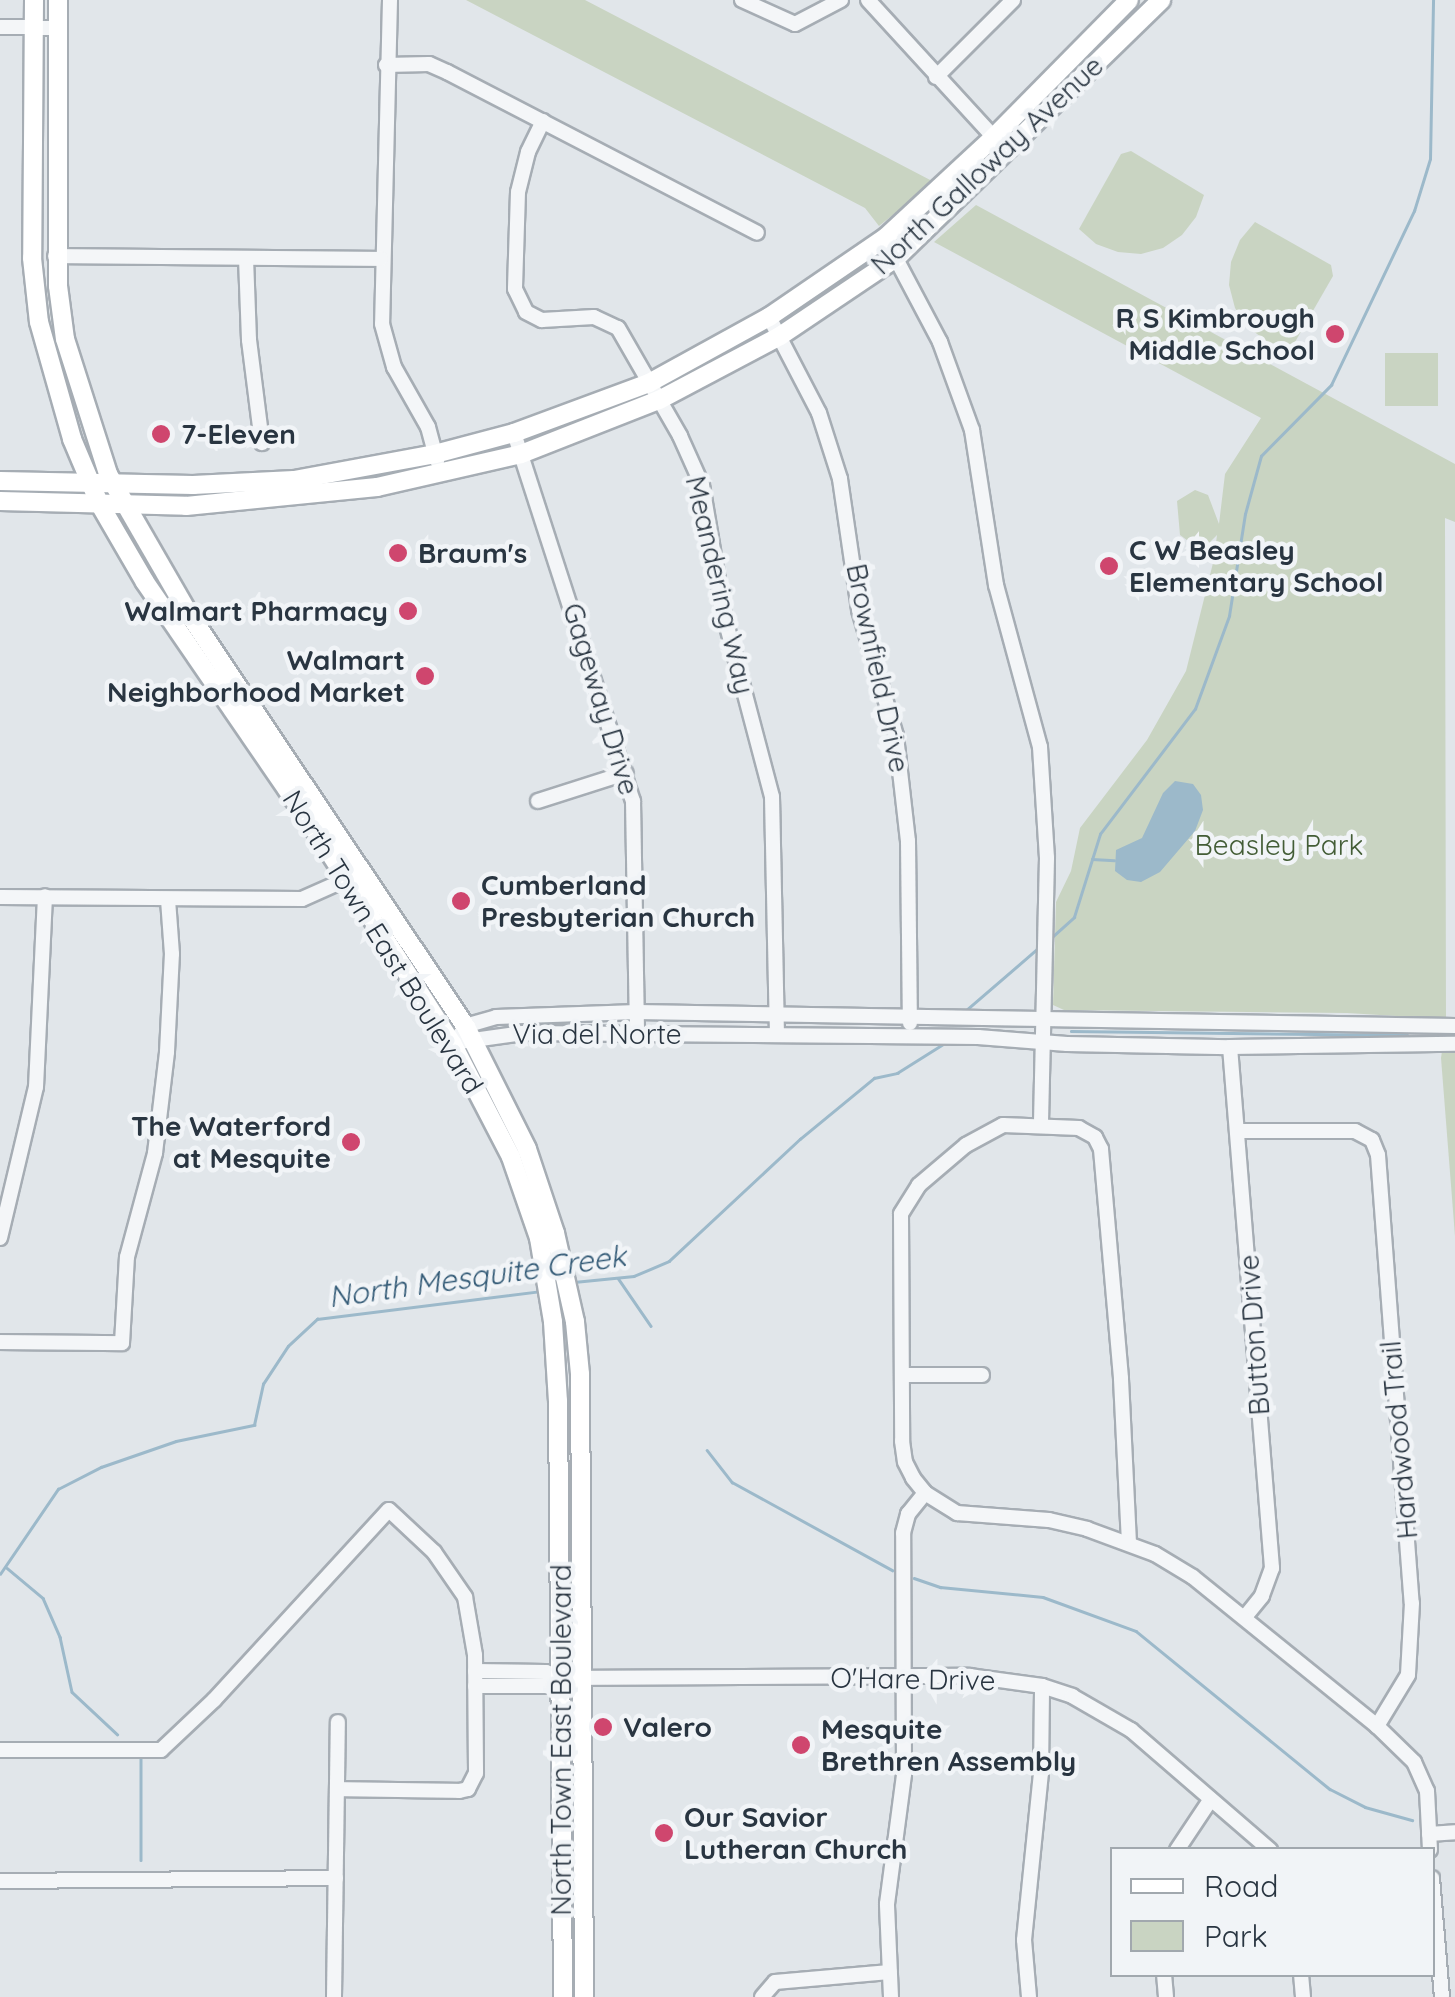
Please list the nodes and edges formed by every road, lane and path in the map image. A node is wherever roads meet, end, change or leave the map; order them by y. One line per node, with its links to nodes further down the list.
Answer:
1 (34, 0): 11 (main road, North Town East Boulevard)
2 (58, 0): 12 (main road, North Town East Boulevard)
3 (390, 0): 15 (street)
4 (742, 0): 5 (street)
5 (842, 0)
6 (868, 0): 16 (street)
7 (1013, 0): 16 (street)
8 (1130, 0): 13 (main road, North Galloway Avenue)
9 (1161, 0): 14 (main road, North Galloway Avenue)
10 (0, 27): 11 (street)
11 (34, 28): 12 (street); 20 (main road, North Town East Boulevard)
12 (57, 28): 21 (main road, North Town East Boulevard)
13 (1082, 47): 14 (main road); 18 (main road, North Galloway Avenue)
14 (1097, 63): 19 (main road, North Galloway Avenue)
15 (386, 64): 17 (street); 27 (street)
16 (936, 76): 18 (street)
17 (543, 121): 22 (street); 32 (street, Meandering Way)
18 (994, 137): 19 (street); 23 (main road, North Galloway Avenue)
19 (1008, 152): 26 (main road, North Galloway Avenue)
20 (32, 162): 21 (main road); 31 (main road, North Town East Boulevard)
21 (56, 162): 24 (main road, North Town East Boulevard)
22 (757, 233)
23 (884, 238): 26 (street); 28 (main road, North Galloway Avenue)
24 (55, 256): 25 (street); 30 (main road, North Town East Boulevard)
25 (246, 258): 27 (street); 35 (street)
26 (896, 258): 29 (main road, North Galloway Avenue); 56 (street)
27 (381, 259): 36 (street)
28 (769, 317): 29 (street, Brownfield Drive); 32 (main road, North Galloway Avenue)
29 (780, 336): 33 (main road, North Galloway Avenue); 55 (street, Brownfield Drive)
30 (65, 339): 31 (main road); 41 (main road, North Town East Boulevard)
31 (44, 344): 40 (main road, North Town East Boulevard)
32 (649, 382): 33 (street, Meandering Way); 34 (main road, North Galloway Avenue)
33 (659, 400): 37 (main road, North Galloway Avenue); 54 (street, Meandering Way)
34 (514, 432): 36 (main road, North Galloway Avenue); 37 (street, Gageway Drive)
35 (262, 443)
36 (435, 454): 38 (street); 42 (main road, North Galloway Avenue)
37 (521, 454): 38 (main road, North Galloway Avenue); 47 (street, Gageway Drive)
38 (441, 474): 42 (main road, North Galloway Avenue)
39 (0, 481): 40 (main road, North Galloway Avenue)
40 (91, 482): 41 (main road, North Galloway Avenue); 44 (main road, North Town East Boulevard)
41 (112, 484): 42 (main road, North Galloway Avenue); 45 (main road, North Town East Boulevard)
42 (291, 489): 45 (main road, North Galloway Avenue)
43 (0, 501): 44 (main road, North Galloway Avenue)
44 (99, 503): 45 (main road, North Galloway Avenue); 46 (main road, North Town East Boulevard)
45 (126, 504): 46 (main road, North Town East Boulevard)
46 (187, 627): 49 (main road, North Town East Boulevard)
47 (626, 773): 48 (street); 53 (street, Gageway Drive)
48 (538, 801)
49 (355, 875): 52 (street); 60 (main road, North Town East Boulevard); 63 (main road, North Town East Boulevard)
50 (45, 896): 51 (street); 52 (street); 69 (street)
51 (0, 897)
52 (168, 899): 71 (street)
53 (636, 1012): 54 (street, Via del Norte); 58 (street, Gageway Drive); 60 (street, Via del Norte)
54 (777, 1012): 55 (street, Via del Norte); 59 (street, Meandering Way)
55 (910, 1018): 56 (street, Via del Norte); 61 (street, Brownfield Drive)
56 (1044, 1020): 57 (street, Via del Norte); 62 (street)
57 (1455, 1026)
58 (637, 1034): 59 (street, Via del Norte); 60 (street, Via del Norte)
59 (777, 1034): 61 (street, Via del Norte)
60 (470, 1035): 63 (street, Via del Norte); 68 (main road, North Town East Boulevard)
61 (910, 1036): 62 (street, Via del Norte)
62 (1044, 1042): 65 (street, Via del Norte); 66 (street)
63 (452, 1043): 68 (main road, North Town East Boulevard)
64 (1455, 1044): 65 (street, Via del Norte)
65 (1230, 1047): 67 (street, Button Drive)
66 (1041, 1126): 72 (street); 75 (street)
67 (1239, 1130): 76 (street, Button Drive); 83 (street, Hardwood Trail)
68 (532, 1186): 70 (main road, North Town East Boulevard)
69 (0, 1238)
70 (551, 1253): 78 (main road, North Town East Boulevard); 79 (main road, North Town East Boulevard)
71 (0, 1342)
72 (902, 1375): 73 (street); 74 (street)
73 (982, 1375)
74 (925, 1493): 75 (street); 77 (street)
75 (1129, 1543): 76 (street)
76 (1246, 1616): 83 (street)
77 (904, 1677): 79 (street, O'Hare Drive); 81 (street, O'Hare Drive); 96 (street)
78 (560, 1678): 79 (street, O'Hare Drive); 80 (street, O'Hare Drive); 92 (main road, North Town East Boulevard)
79 (582, 1678): 91 (main road, North Town East Boulevard)
80 (475, 1679): 84 (street); 85 (street)
81 (1042, 1686): 86 (street, O'Hare Drive); 102 (street)
82 (338, 1722): 85 (street)
83 (1377, 1726): 88 (street)
84 (0, 1750)
85 (337, 1790): 93 (street)
86 (1210, 1800): 89 (street); 90 (street, O'Hare Drive)
87 (1455, 1832): 88 (street)
88 (1430, 1842)
89 (1179, 1847)
90 (1266, 1847)
91 (583, 1866): 92 (main road); 99 (main road, North Town East Boulevard)
92 (561, 1867): 98 (main road, North Town East Boulevard)
93 (336, 1878): 94 (street); 97 (street)
94 (0, 1880)
95 (1435, 1918): 103 (street)
96 (890, 1972): 100 (street); 101 (street)
97 (334, 1997)
98 (563, 1997)
99 (584, 1997)
100 (762, 1997)
101 (892, 1997)
102 (1029, 1997)
103 (1442, 1997)

